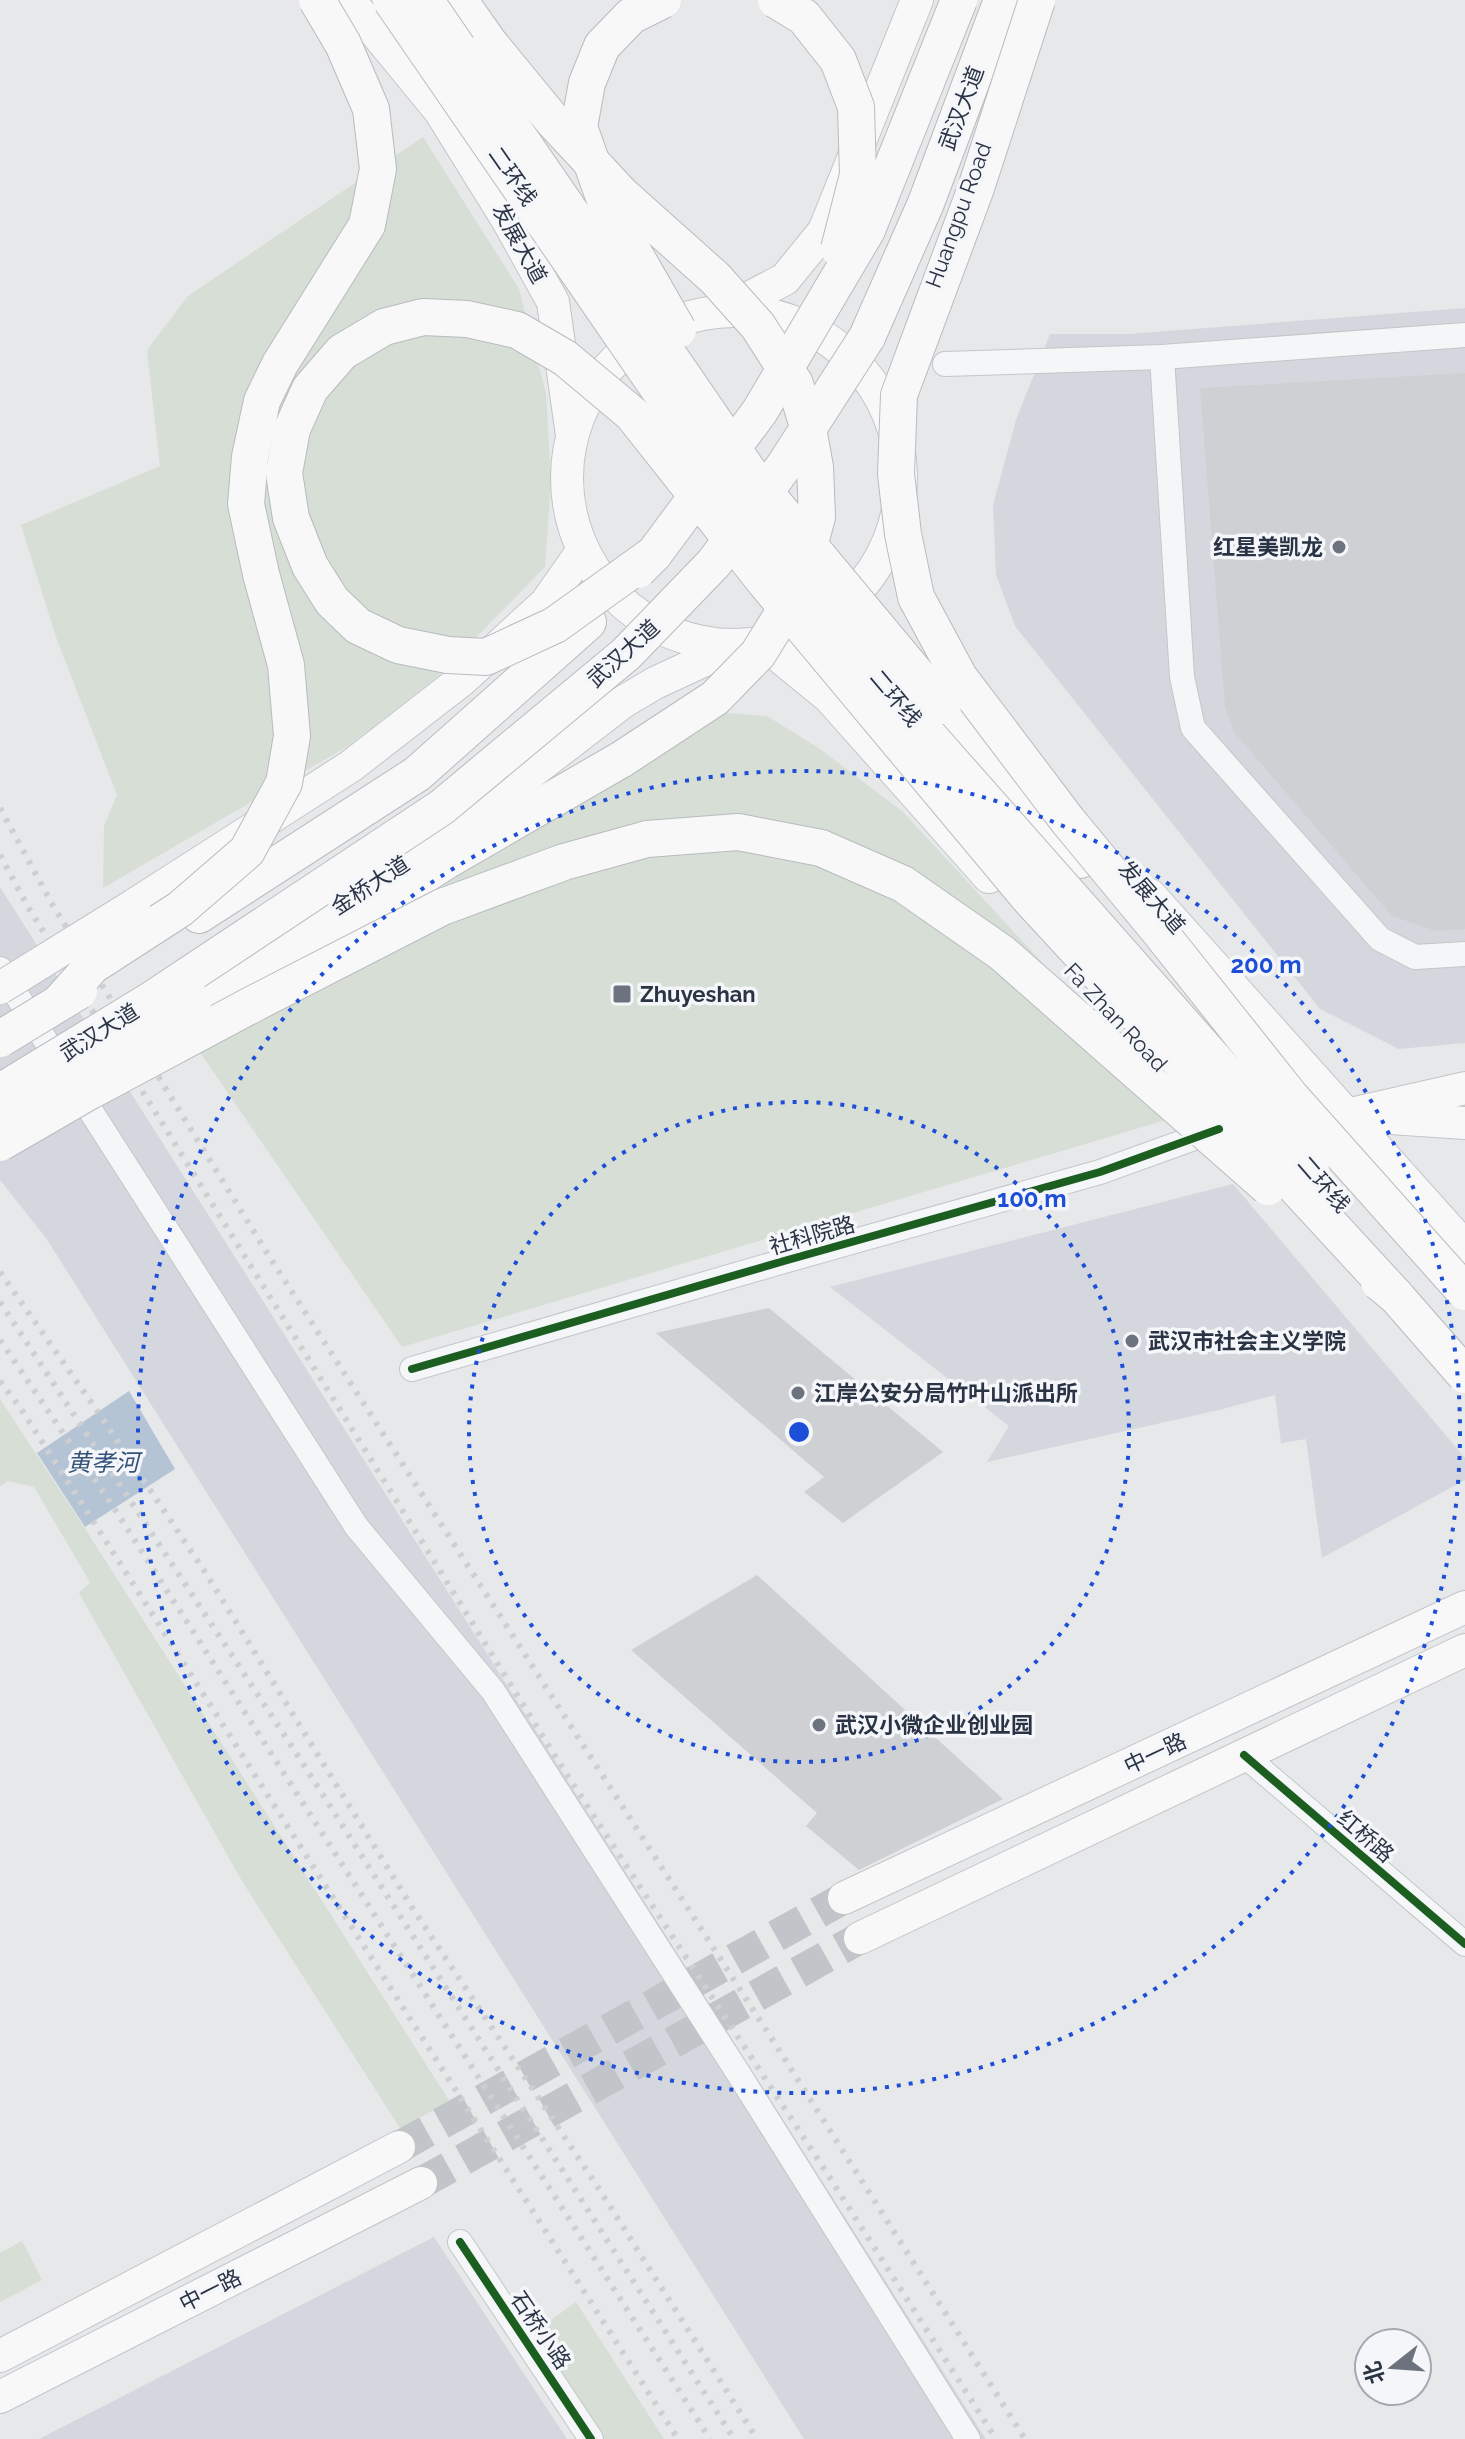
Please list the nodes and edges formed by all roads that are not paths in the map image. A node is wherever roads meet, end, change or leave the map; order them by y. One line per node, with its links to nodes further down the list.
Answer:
1 (317, 0): 29 (highway, bridge)
2 (349, 0): 20 (main road, 发展大道)
3 (391, 0): 43 (highway, 二环线, bridge)
4 (425, 0): 25 (highway, 二环线, bridge)
5 (459, 0): 32 (highway, bridge)
6 (469, 0): 15 (main road)
7 (663, 0): 25 (highway, bridge)
8 (776, 0): 13 (highway, bridge)
9 (917, 0): 14 (main road)
10 (959, 0): 13 (highway, 武汉大道, bridge)
11 (1002, 0): 33 (highway, 武汉大道, bridge)
12 (1037, 0): 19 (main road, Huangpu Road); 34 (highway, bridge)
13 (826, 301): 23 (highway, 武汉大道, bridge)
14 (726, 310): 15 (main road); 19 (main road)
15 (684, 317): 20 (main road)
16 (1465, 335): 17 (street)
17 (1162, 357): 18 (street); 26 (street)
18 (945, 364)
19 (895, 432): 21 (main road)
20 (572, 435): 22 (main road)
21 (899, 506): 24 (main road, 金桥大道); 35 (main road, 发展大道)
22 (583, 550): 24 (main road); 28 (main road, bridge)
23 (654, 554): 29 (highway, 武汉大道, bridge); 42 (highway, bridge)
24 (750, 645): 36 (main road, 金桥大道, bridge); 38 (main road, Fa Zhan Road)
25 (943, 706): 34 (highway, 二环线, bridge)
26 (1465, 954)
27 (0, 969): 59 (street)
28 (0, 988)
29 (59, 1003): 30 (highway, 武汉大道, bridge)
30 (0, 1039)
31 (1465, 1088): 35 (main road)
32 (90, 1091): 39 (highway, bridge); 42 (highway, bridge)
33 (0, 1092)
34 (1291, 1097): 41 (highway, 二环线, bridge)
35 (1346, 1115): 37 (main road); 38 (main road); 40 (main road, 发展大道)
36 (0, 1119)
37 (1465, 1123)
38 (1219, 1129): 44 (street, 社科院路); 46 (main road, Fa Zhan Road)
39 (0, 1143)
40 (1465, 1247)
41 (1465, 1292)
42 (1396, 1296): 45 (highway, bridge)
43 (1465, 1346)
44 (412, 1369)
45 (1465, 1375)
46 (1465, 1393)
47 (1465, 1607): 50 (main road, 中一路)
48 (1465, 1650): 49 (main road, 中一路)
49 (1244, 1755): 51 (main road, 中一路); 52 (street, 红桥路)
50 (844, 1898)
51 (860, 1938)
52 (1465, 1944)
53 (399, 2147): 56 (main road, 中一路)
54 (421, 2183): 57 (main road, 中一路)
55 (460, 2242): 58 (street, 石桥小路)
56 (0, 2356)
57 (0, 2397)
58 (591, 2439)
59 (968, 2439)

